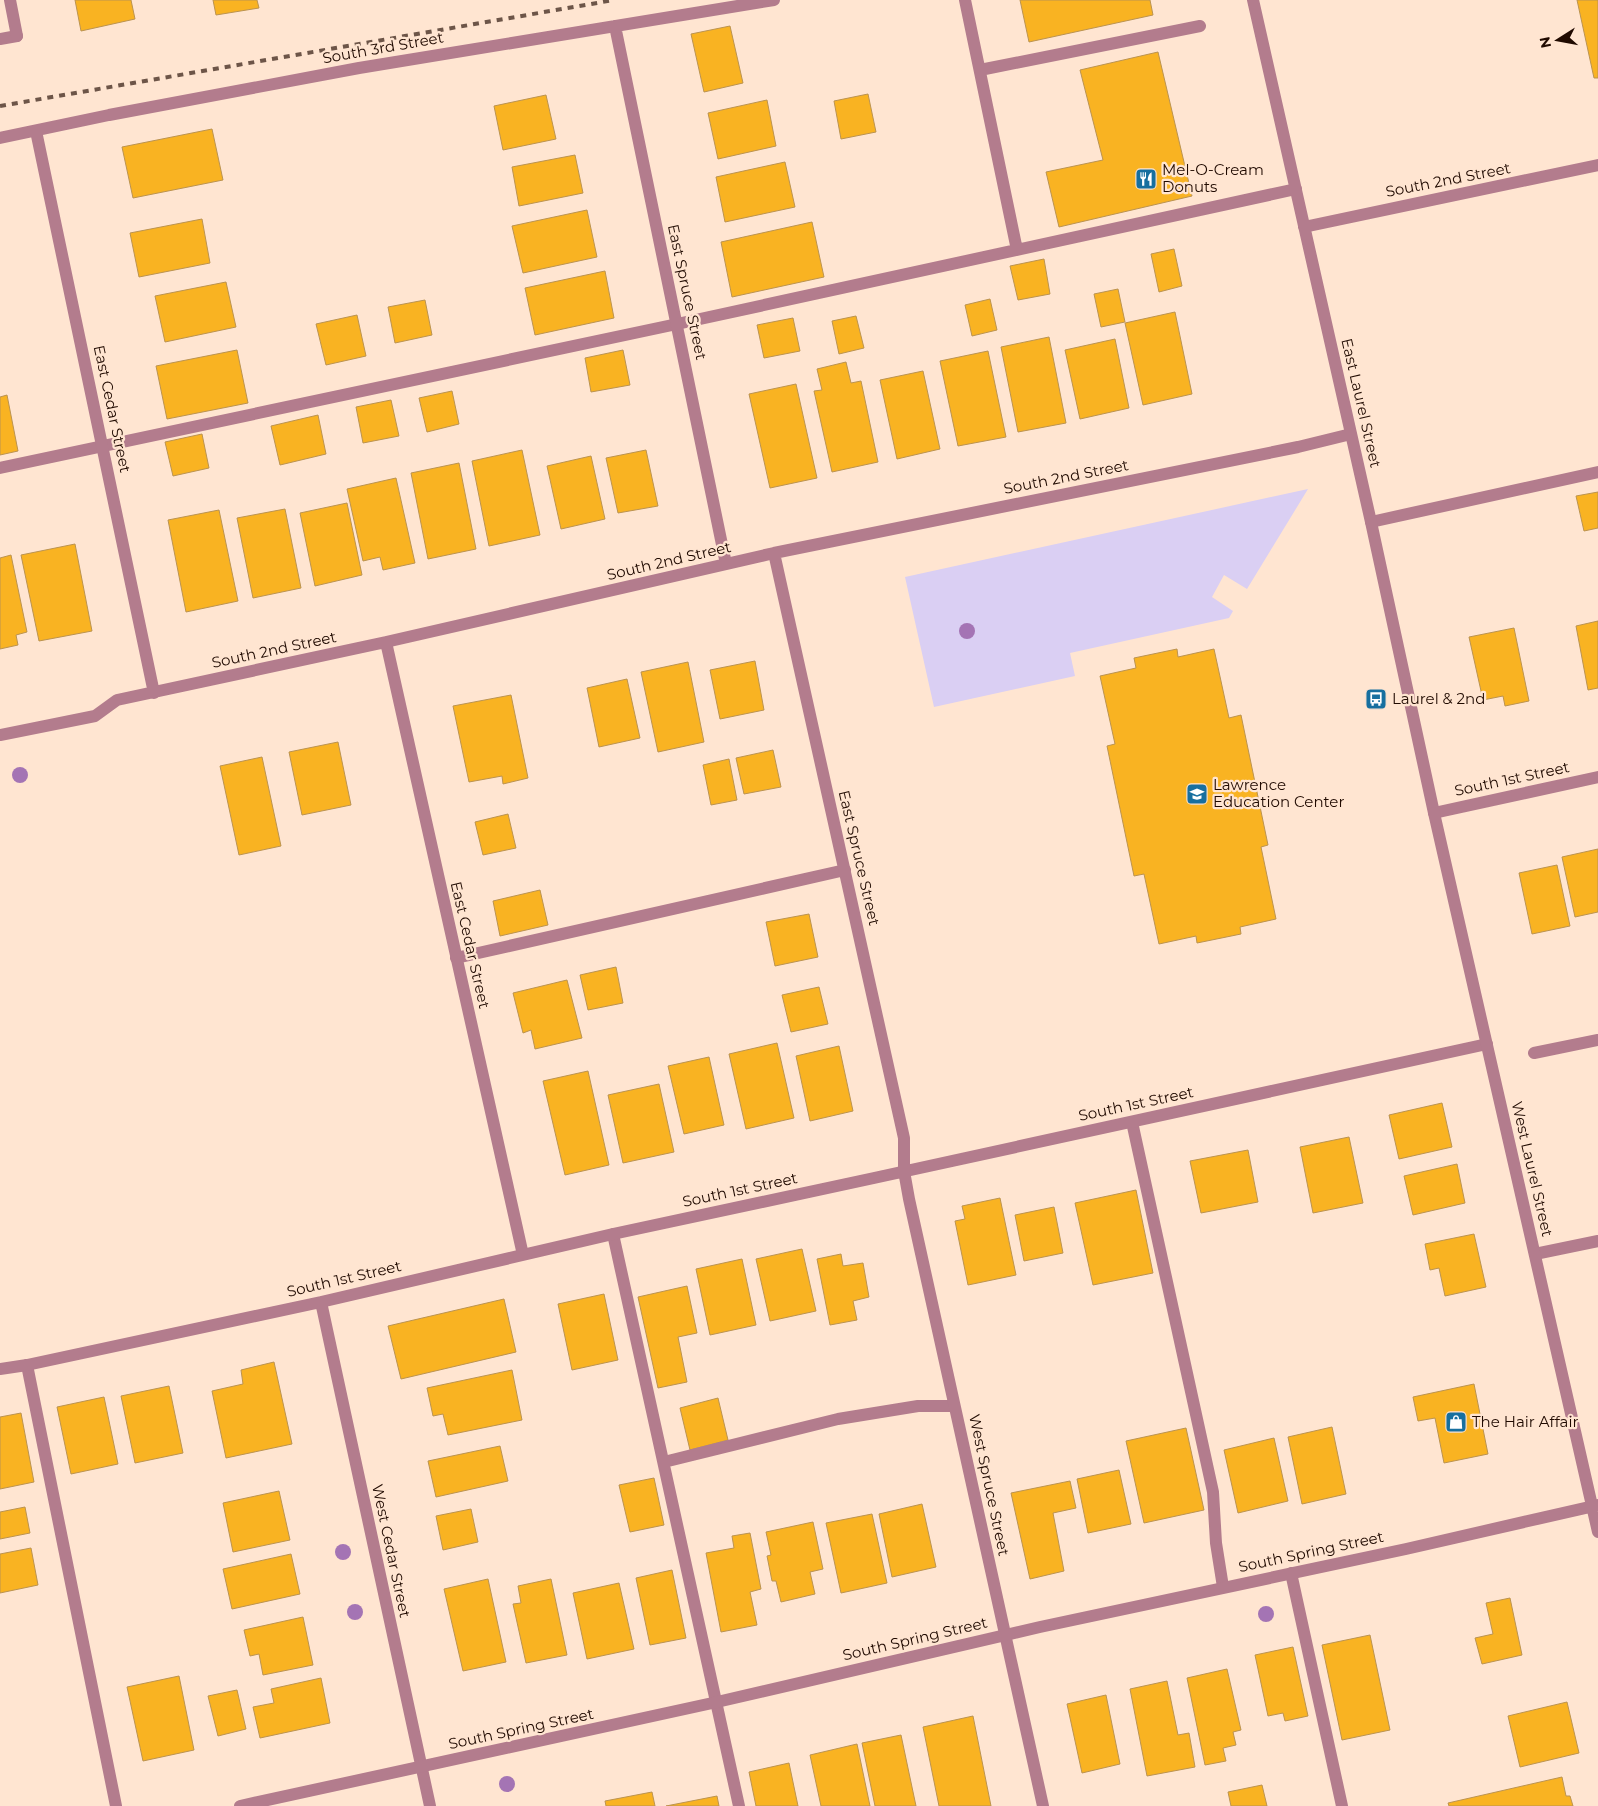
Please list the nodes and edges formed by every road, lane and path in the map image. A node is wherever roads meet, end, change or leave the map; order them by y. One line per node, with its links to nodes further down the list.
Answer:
1 (10, 0): 7 (street)
2 (774, 0): 5 (street, South 3rd Street)
3 (966, 0): 8 (street)
4 (1253, 0): 12 (street, East Laurel Street)
5 (615, 26): 9 (street, South 3rd Street); 15 (street, East Spruce Street)
6 (1200, 26): 8 (street)
7 (0, 39)
8 (980, 70): 14 (street)
9 (36, 131): 10 (street, South 3rd Street); 17 (street, East Cedar Street)
10 (0, 138)
11 (1598, 165): 13 (street, South 2nd Street)
12 (1296, 189): 13 (street, East Laurel Street); 14 (street)
13 (1304, 227): 16 (street, East Laurel Street)
14 (1017, 250): 15 (street)
15 (677, 324): 17 (street); 22 (street, East Spruce Street)
16 (1351, 434): 20 (street, East Laurel Street); 21 (street, South 2nd Street)
17 (103, 445): 18 (street); 24 (street, East Cedar Street)
18 (0, 468)
19 (1598, 472): 20 (street)
20 (1371, 522): 27 (street, East Laurel Street)
21 (774, 553): 22 (street, South 2nd Street); 28 (street, East Spruce Street)
22 (726, 564): 23 (street, South 2nd Street)
23 (386, 642): 24 (street, South 2nd Street); 29 (street, East Cedar Street)
24 (154, 693): 25 (street, South 2nd Street)
25 (0, 735)
26 (1598, 777): 27 (street, South 1st Street)
27 (1434, 813): 31 (street, West Laurel Street)
28 (846, 870): 29 (street); 34 (street, East Spruce Street)
29 (456, 958): 38 (street, East Cedar Street)
30 (1598, 1040): 32 (street)
31 (1487, 1044): 33 (street, South 1st Street); 37 (street, West Laurel Street)
32 (1534, 1053)
33 (1132, 1122): 34 (street, South 1st Street); 47 (street)
34 (904, 1171): 35 (street, South 1st Street); 42 (street, West Spruce Street)
35 (613, 1234): 38 (street, South 1st Street); 43 (street)
36 (1598, 1241): 37 (street)
37 (1535, 1254): 44 (street, West Laurel Street)
38 (524, 1255): 39 (street, South 1st Street)
39 (321, 1302): 40 (street, South 1st Street); 50 (street, West Cedar Street)
40 (27, 1365): 41 (street, South 1st Street); 51 (street)
41 (0, 1369)
42 (954, 1406): 43 (street); 48 (street, West Spruce Street)
43 (664, 1462): 49 (street)
44 (1595, 1505): 45 (street, West Laurel Street); 46 (street, South Spring Street)
45 (1598, 1532)
46 (1292, 1573): 47 (street, South Spring Street); 56 (street)
47 (1224, 1588): 48 (street, South Spring Street)
48 (1005, 1636): 49 (street, South Spring Street); 55 (street, West Spruce Street)
49 (717, 1702): 50 (street, South Spring Street); 54 (street)
50 (420, 1767): 52 (street, South Spring Street); 53 (street, West Cedar Street)
51 (116, 1806)
52 (240, 1806)
53 (430, 1806)
54 (739, 1806)
55 (1043, 1806)
56 (1342, 1806)

